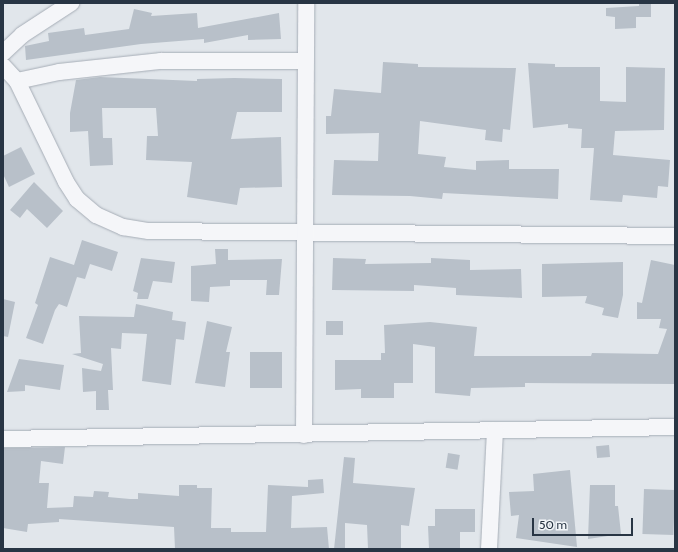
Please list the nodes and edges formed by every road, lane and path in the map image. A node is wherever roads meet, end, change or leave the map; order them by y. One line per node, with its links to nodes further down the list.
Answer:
1 (71, 3): 3 (street)
2 (306, 3): 4 (street)
3 (3, 53)
4 (306, 61): 6 (street); 7 (street)
5 (3, 66): 6 (street)
6 (17, 82): 7 (street)
7 (306, 231): 8 (street); 11 (street)
8 (675, 236)
9 (675, 427): 10 (street)
10 (495, 430): 11 (street); 13 (street)
11 (304, 435): 12 (street)
12 (3, 439)
13 (489, 549)

